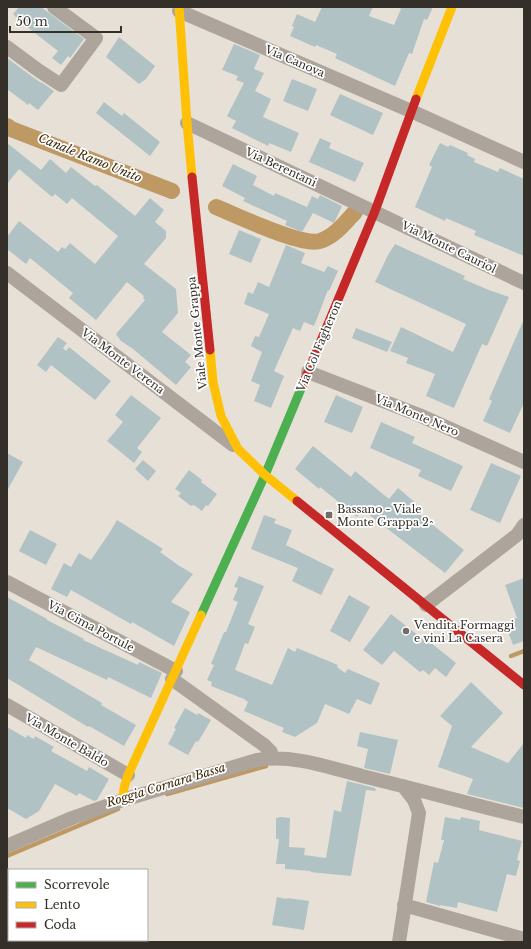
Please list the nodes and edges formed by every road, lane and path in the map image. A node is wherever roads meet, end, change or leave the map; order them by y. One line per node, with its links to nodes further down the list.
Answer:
1 (54, 7): 4 (street)
2 (452, 7): 5 (street, Via Col Fagheron)
3 (179, 9): 5 (street, Via Canova); 6 (street, Viale Monte Grappa)
4 (7, 47)
5 (411, 111): 7 (street, Via Canova); 8 (street, Via Col Fagheron)
6 (187, 123): 8 (street, Via Berentani); 12 (street, Viale Monte Grappa)
7 (524, 162)
8 (375, 211): 10 (street, Via Monte Cauriol); 11 (street, Via Col Fagheron)
9 (7, 273): 12 (street, Via Monte Verena)
10 (524, 283)
11 (308, 372): 13 (street, Via Monte Nero); 14 (street, Via Col Fagheron)
12 (238, 449): 14 (street, Viale Monte Grappa)
13 (524, 462)
14 (265, 475): 17 (street, Viale Monte Grappa); 18 (street, Via Col Fagheron)
15 (522, 533): 17 (street)
16 (7, 582): 18 (street, Via Cima Portule)
17 (426, 605): 19 (street, Viale Monte Grappa)
18 (174, 675): 21 (street); 22 (street, Via Col Fagheron)
19 (524, 685)
20 (7, 704): 22 (street, Via Monte Baldo)
21 (271, 757): 23 (street); 25 (street)
22 (128, 775): 25 (street, Via Col Fagheron)
23 (403, 786): 24 (street); 26 (street)
24 (448, 799): 26 (street); 27 (street)
25 (123, 800): 28 (street)
26 (419, 813): 29 (street)
27 (524, 817)
28 (7, 846)
29 (404, 905): 30 (street); 31 (street)
30 (524, 939)
31 (399, 942)

